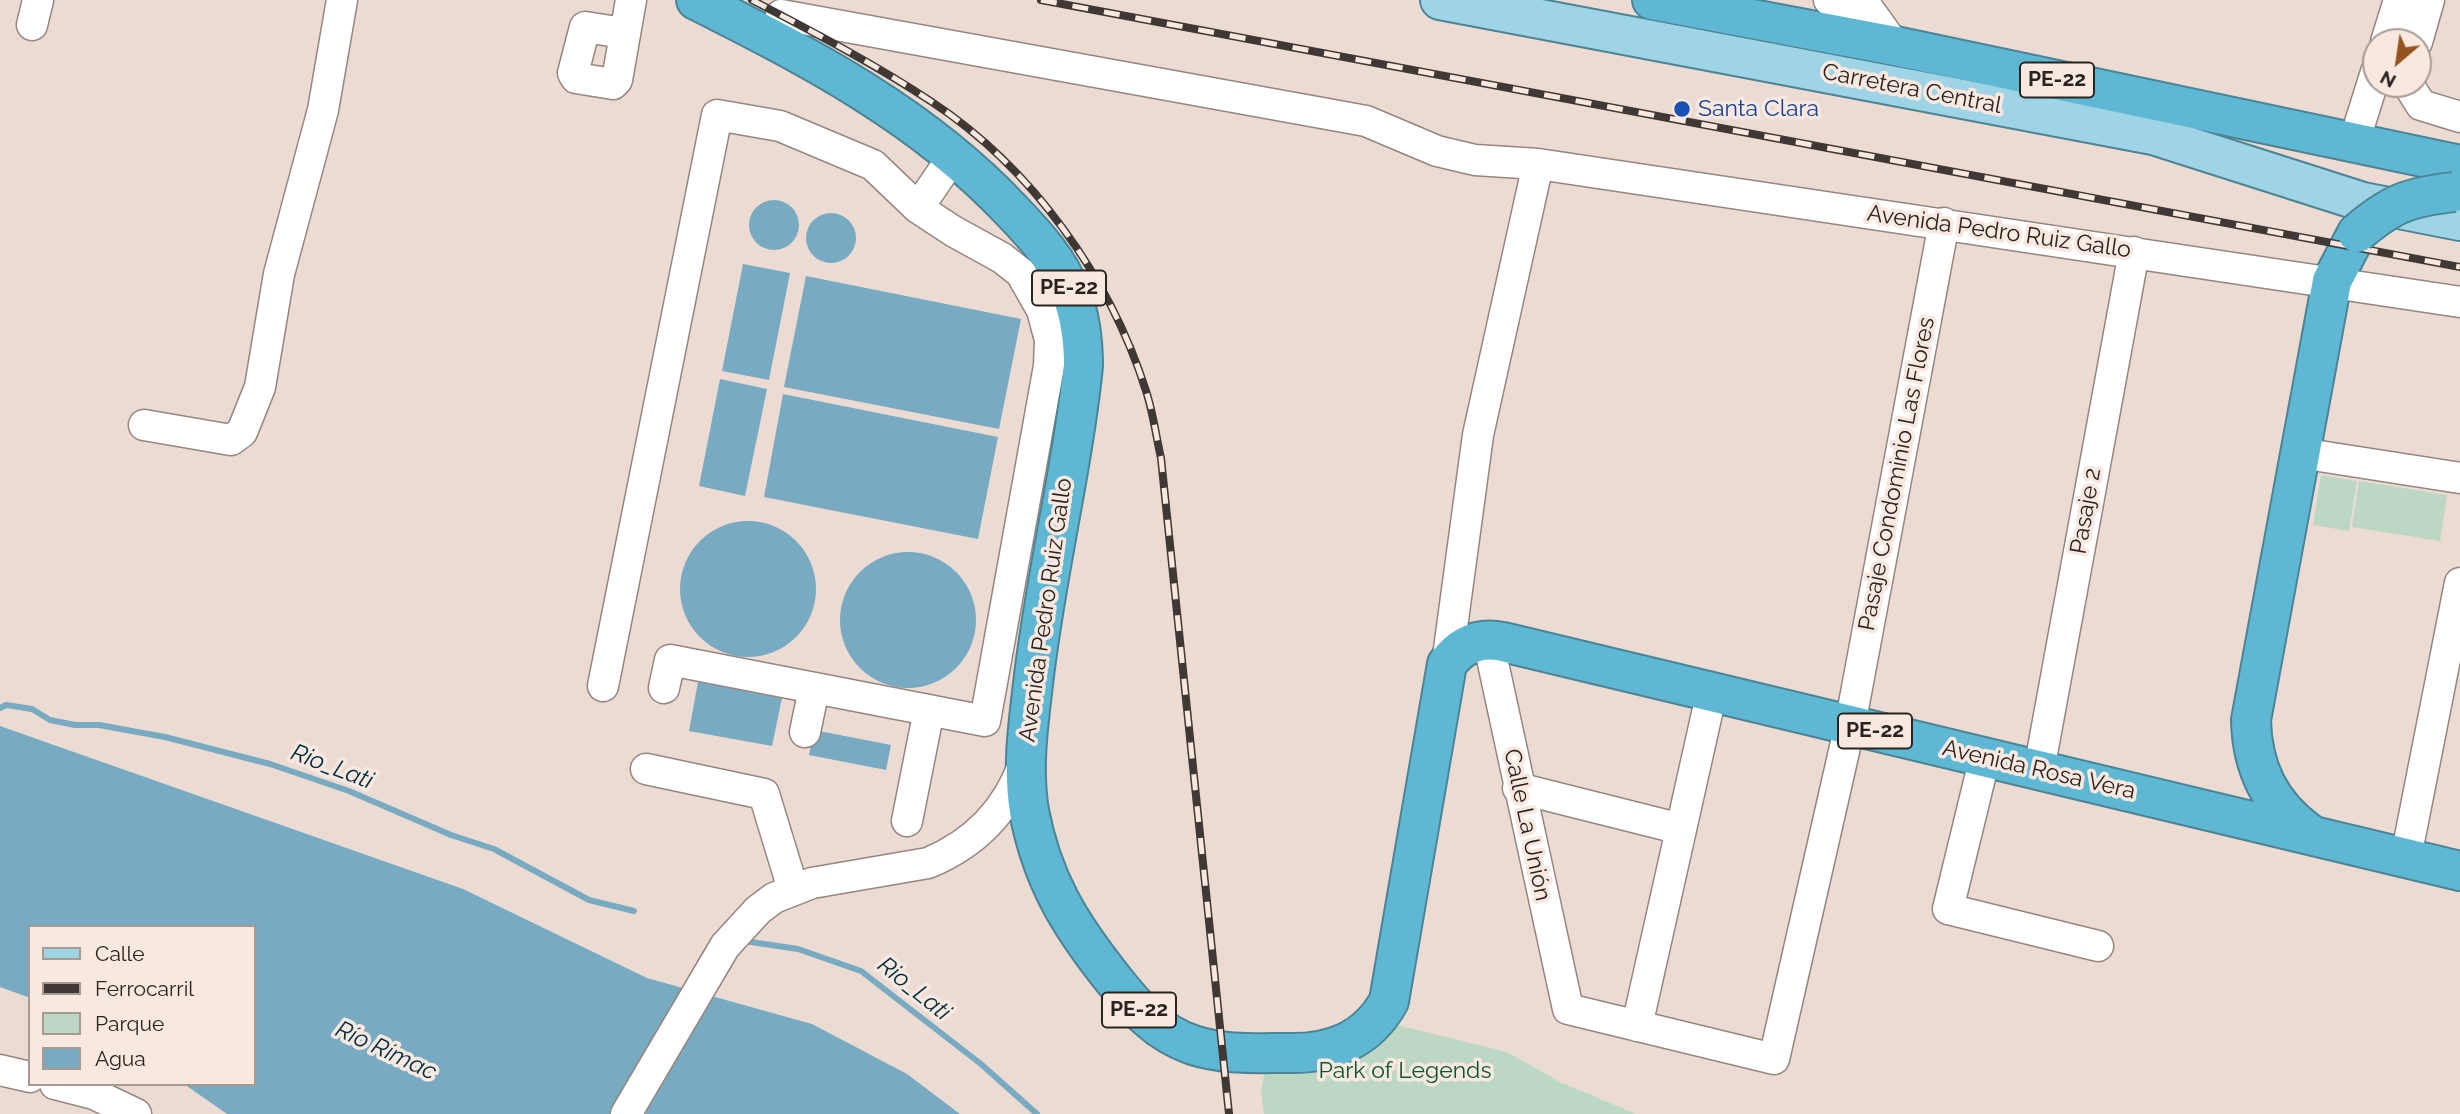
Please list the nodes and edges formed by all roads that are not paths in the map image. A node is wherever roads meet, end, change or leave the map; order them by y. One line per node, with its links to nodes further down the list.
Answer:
1 (342, 0): 26 (street)
2 (631, 0): 11 (street)
3 (696, 0): 12 (highway, Avenida Pedro Ruiz Gallo / PE-22)
4 (1440, 0): 20 (main road, Carretera Central)
5 (1652, 0): 13 (highway, Carretera Central / PE-22)
6 (1829, 0): 13 (street)
7 (2399, 0): 9 (street)
8 (2429, 0): 10 (street)
9 (2390, 28)
10 (2421, 28)
11 (623, 33)
12 (781, 43): 18 (highway, Avenida Pedro Ruiz Gallo / PE-22); 19 (street, Avenida Pedro Ruiz Gallo)
13 (1895, 46): 17 (highway, Carretera Central / PE-22)
14 (2368, 98): 17 (street)
15 (2417, 98): 16 (street)
16 (2460, 117)
17 (2354, 142): 20 (highway, Carretera Central / PE-22)
18 (954, 155): 21 (street); 40 (highway, Avenida Pedro Ruiz Gallo / PE-22)
19 (1538, 164): 22 (street, Avenida Pedro Ruiz Gallo); 31 (street)
20 (2458, 192): 24 (highway, bridge)
21 (918, 208): 32 (street); 36 (street)
22 (1944, 223): 23 (street, Avenida Pedro Ruiz Gallo); 37 (street, Pasaje Condominio Las Flores)
23 (2134, 251): 24 (street, Avenida Pedro Ruiz Gallo); 42 (street, Pasaje 2)
24 (2332, 281): 25 (street, Avenida Pedro Ruiz Gallo); 27 (highway)
25 (2460, 302)
26 (144, 425)
27 (2300, 453): 28 (street); 46 (highway)
28 (2460, 478)
29 (2460, 583): 47 (street)
30 (1488, 640): 31 (highway); 35 (highway, Avenida Rosa Vera / PE-22); 43 (street, Calle La Unión)
31 (1447, 664): 40 (highway, Avenida Pedro Ruiz Gallo / PE-22)
32 (603, 686)
33 (664, 688): 34 (street)
34 (814, 689): 36 (street); 38 (street)
35 (1713, 691): 37 (highway, Avenida Rosa Vera / PE-22); 45 (street)
36 (929, 710): 44 (street)
37 (1850, 725): 39 (highway, Avenida Rosa Vera / PE-22); 51 (street, Pasaje Condominio Las Flores)
38 (805, 732)
39 (1985, 757): 42 (highway, Avenida Rosa Vera / PE-22); 50 (street)
40 (1025, 760): 49 (street)
41 (646, 769): 49 (street)
42 (2039, 770): 46 (highway, Avenida Rosa Vera / PE-22)
43 (1518, 788): 45 (street); 51 (street, Calle La Unión)
44 (907, 821)
45 (1681, 829): 51 (street)
46 (2311, 835): 47 (highway, PE-22)
47 (2406, 857): 48 (highway, PE-22)
48 (2460, 871)
49 (793, 890): 56 (street)
50 (2098, 946)
51 (1637, 1026)
52 (0, 1070): 53 (street)
53 (28, 1077)
54 (63, 1086): 55 (street)
55 (136, 1114)
56 (626, 1114)

